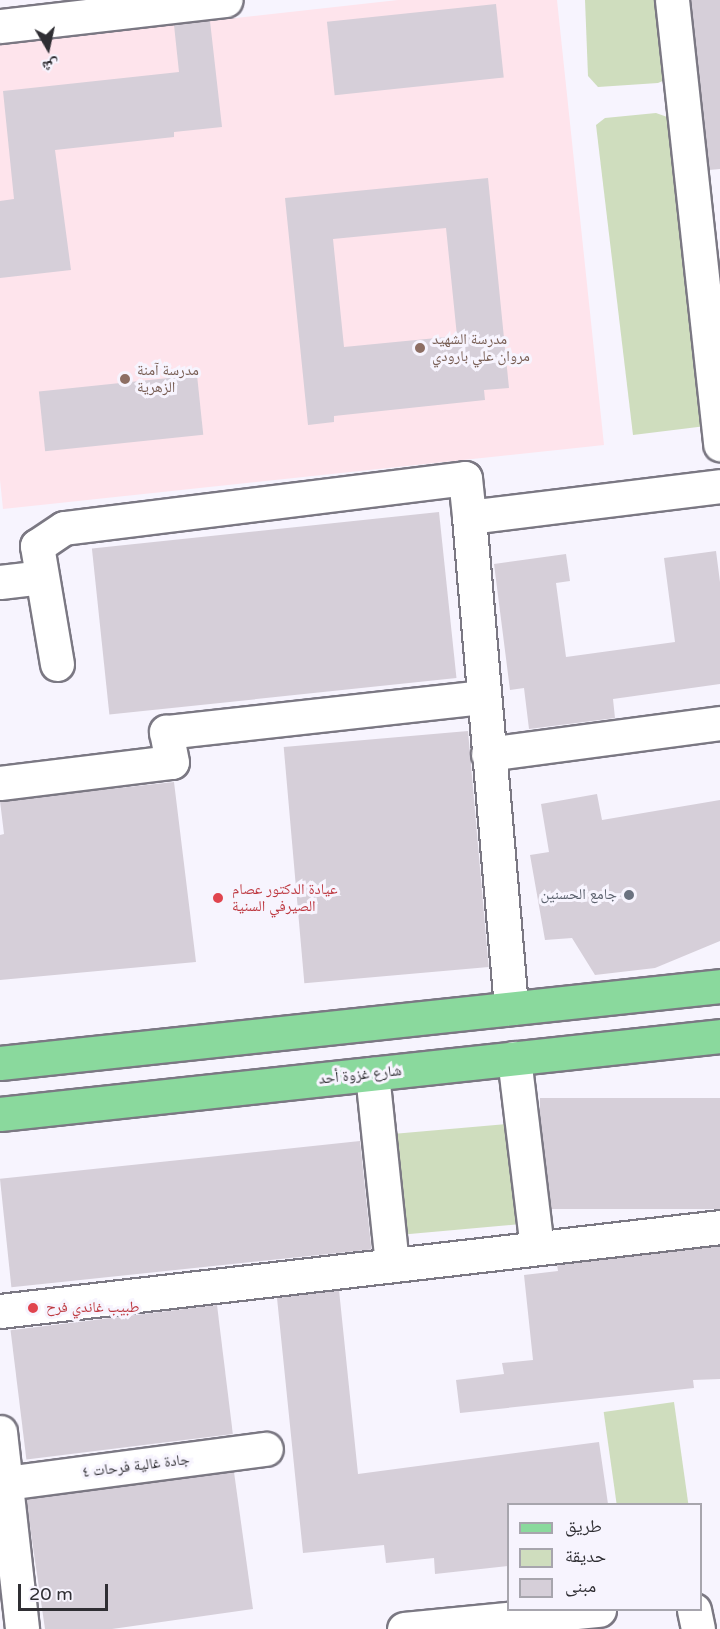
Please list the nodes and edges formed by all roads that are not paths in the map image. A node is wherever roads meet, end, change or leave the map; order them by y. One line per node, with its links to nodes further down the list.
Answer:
1 (226, 0): 3 (street)
2 (672, 0): 4 (street)
3 (0, 26)
4 (710, 259): 5 (street)
5 (720, 444)
6 (720, 486): 7 (street)
7 (469, 517): 8 (street); 11 (street)
8 (42, 578): 9 (street); 10 (street)
9 (0, 582)
10 (57, 664)
11 (483, 697): 13 (street); 14 (street)
12 (720, 723): 13 (street)
13 (488, 754): 16 (street)
14 (0, 783)
15 (720, 986): 16 (main road)
16 (511, 1008): 19 (main road)
17 (720, 1036): 18 (main road, شارع غزوة أحد)
18 (514, 1058): 20 (main road, شارع غزوة أحد); 23 (street)
19 (0, 1063)
20 (372, 1074): 21 (main road, شارع غزوة أحد); 24 (street)
21 (0, 1114)
22 (720, 1227): 23 (street)
23 (537, 1248): 24 (street)
24 (392, 1265): 25 (street)
25 (0, 1311)
26 (0, 1432): 28 (street)
27 (266, 1449): 28 (street, جادة غالية فرحات ٤)
28 (6, 1483): 34 (street)
29 (720, 1597): 30 (street)
30 (702, 1599)
31 (591, 1611): 33 (street)
32 (694, 1611): 36 (street)
33 (471, 1626): 35 (street)
34 (22, 1629)
35 (404, 1629)
36 (698, 1629)

